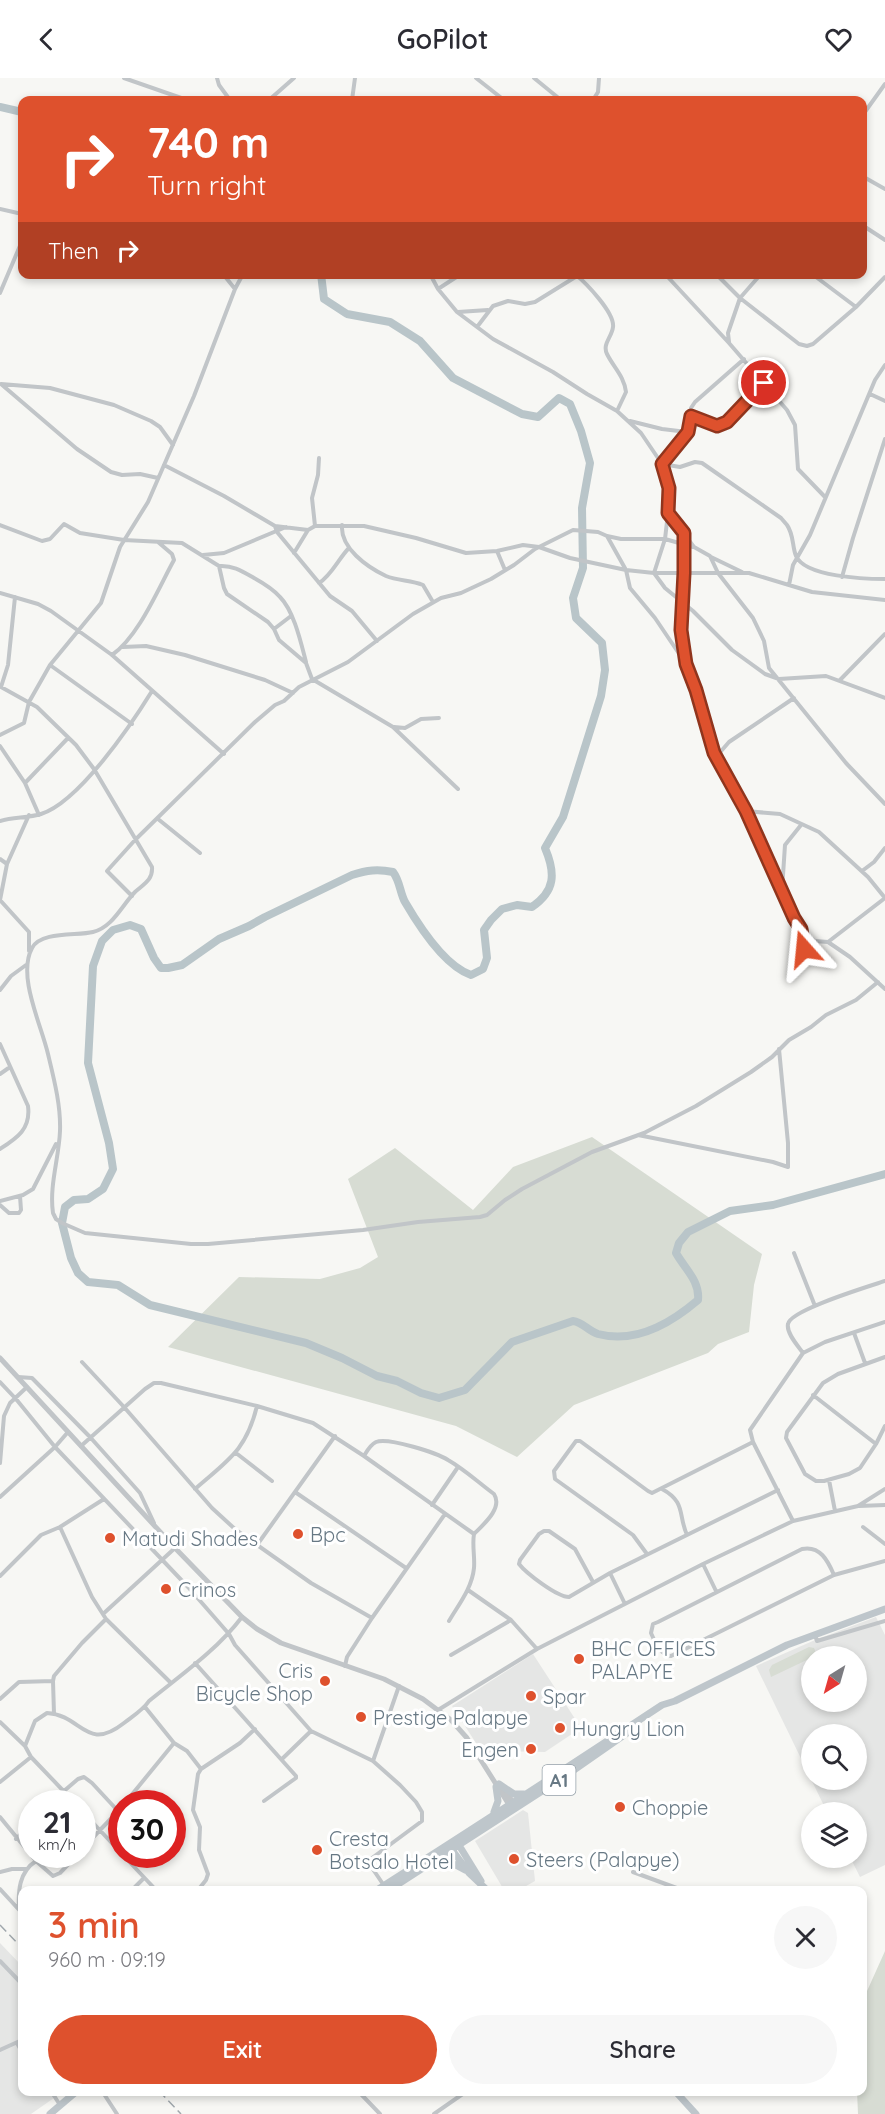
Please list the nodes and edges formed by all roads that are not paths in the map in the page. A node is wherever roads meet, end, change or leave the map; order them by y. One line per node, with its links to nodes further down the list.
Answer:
1 (124, 78): 9 (street)
2 (217, 78): 10 (street)
3 (294, 78): 11 (street)
4 (355, 78): 12 (street)
5 (476, 78): 13 (street)
6 (534, 78): 14 (street)
7 (599, 78): 15 (street)
8 (885, 84): 16 (street)
9 (176, 96)
10 (227, 96)
11 (273, 96)
12 (353, 96)
13 (499, 96)
14 (556, 96)
15 (596, 96)
16 (867, 109)
17 (867, 179): 18 (street)
18 (885, 189)
19 (0, 209): 20 (street)
20 (18, 213)
21 (867, 228): 22 (street)
22 (885, 240)
23 (18, 250): 37 (street)
24 (885, 277): 39 (street)
25 (227, 279): 35 (street)
26 (240, 279): 35 (street)
27 (433, 279): 36 (street)
28 (453, 279): 36 (street)
29 (570, 279): 40 (street)
30 (582, 279): 50 (street)
31 (670, 279): 43 (street)
32 (721, 279): 38 (street)
33 (757, 279): 38 (street)
34 (819, 279): 39 (street)
35 (235, 288): 55 (street)
36 (438, 289): 41 (street)
37 (0, 293)
38 (741, 297): 39 (street); 43 (street)
39 (856, 307)
40 (488, 310): 41 (street); 42 (street)
41 (457, 312): 42 (street)
42 (477, 327): 50 (street)
43 (729, 343): 44 (street)
44 (744, 359): 46 (street); 51 (street)
45 (885, 365): 48 (street)
46 (764, 383): 51 (street); 60 (street)
47 (0, 384): 55 (street); 59 (street)
48 (870, 394): 49 (street); 60 (street)
49 (885, 401)
50 (617, 411): 52 (street)
51 (691, 416): 53 (street)
52 (629, 421): 53 (street); 57 (street)
53 (688, 432): 57 (street)
54 (885, 439): 90 (street)
55 (173, 445): 58 (street)
56 (319, 458): 65 (street)
57 (662, 464): 61 (street); 82 (street)
58 (164, 465): 59 (street); 64 (street)
59 (158, 478): 72 (street)
60 (825, 497): 82 (street)
61 (668, 513): 69 (street); 71 (street)
62 (0, 525): 72 (street)
63 (342, 525): 65 (street); 77 (street); 78 (street)
64 (275, 526): 66 (street); 68 (street)
65 (315, 526): 67 (street)
66 (287, 527): 67 (street); 68 (street)
67 (308, 530): 79 (street)
68 (277, 532): 79 (street); 80 (street)
69 (684, 533): 74 (street); 76 (street)
70 (607, 536): 71 (street); 75 (street); 85 (street)
71 (665, 539): 74 (street); 86 (street)
72 (124, 540): 73 (street); 101 (street)
73 (157, 542): 80 (street); 104 (street)
74 (685, 544): 76 (street); 87 (street)
75 (539, 547): 78 (street); 84 (street); 85 (street)
76 (694, 547): 81 (street)
77 (349, 548): 92 (street); 97 (street)
78 (497, 550): 84 (street)
79 (294, 553): 92 (street)
80 (202, 555): 83 (street)
81 (710, 556): 88 (street); 89 (street)
82 (797, 559): 90 (street); 93 (street)
83 (219, 566): 99 (street); 100 (street)
84 (505, 570): 97 (street)
85 (626, 570): 86 (street); 107 (street)
86 (654, 573): 87 (street); 98 (street)
87 (684, 573): 88 (street); 98 (street)
88 (718, 573): 89 (street); 110 (street)
89 (742, 573): 93 (street)
90 (842, 577): 91 (street)
91 (885, 579)
92 (319, 583): 103 (street)
93 (789, 585): 96 (street)
94 (0, 593): 95 (street)
95 (15, 597): 101 (street); 116 (street)
96 (885, 600)
97 (433, 602): 103 (street)
98 (682, 603): 107 (street); 110 (street)
99 (291, 616): 100 (street); 106 (street)
100 (274, 629): 106 (street)
101 (77, 631): 105 (street); 108 (street)
102 (885, 634): 111 (street)
103 (377, 641): 109 (street)
104 (123, 647): 105 (street); 113 (street)
105 (112, 655): 112 (street)
106 (306, 663): 109 (street)
107 (686, 664): 124 (street)
108 (50, 665): 116 (street); 118 (street)
109 (312, 679): 113 (street); 119 (street)
110 (779, 679): 111 (street); 114 (street)
111 (840, 680): 115 (street)
112 (152, 691): 118 (street); 123 (street)
113 (293, 693): 123 (street)
114 (794, 698): 124 (street); 128 (street)
115 (885, 698)
116 (29, 702): 120 (street); 121 (street)
117 (439, 718): 119 (street)
118 (132, 724): 125 (street)
119 (393, 727): 127 (street)
120 (0, 735)
121 (68, 738): 125 (street); 126 (street)
122 (0, 746): 126 (street)
123 (224, 754): 132 (street)
124 (716, 757): 129 (street)
125 (94, 769): 131 (street); 135 (street)
126 (25, 783): 131 (street)
127 (458, 789)
128 (885, 804)
129 (746, 811): 134 (street); 141 (street)
130 (29, 815): 131 (street); 133 (street); 139 (street)
131 (39, 815)
132 (158, 819): 135 (street); 137 (street)
133 (0, 820)
134 (801, 825): 140 (street); 141 (street)
135 (135, 840): 142 (street); 142 (street)
136 (885, 848): 140 (street)
137 (200, 853)
138 (0, 859): 139 (street)
139 (7, 864): 148 (street)
140 (862, 871): 143 (street)
141 (782, 890): 144 (street)
142 (132, 896): 148 (street)
143 (885, 898): 146 (street)
144 (801, 929): 145 (street); 147 (street)
145 (815, 941): 146 (street); 147 (street)
146 (828, 942): 151 (street)
147 (804, 949): 149 (street)
148 (30, 954): 150 (street)
149 (792, 962)
150 (26, 965): 153 (street); 159 (street)
151 (881, 983): 152 (street); 155 (street)
152 (885, 989)
153 (0, 990)
154 (0, 1044): 156 (street)
155 (779, 1048): 158 (street); 158 (street)
156 (10, 1067): 157 (street); 160 (street)
157 (0, 1074)
158 (636, 1135): 159 (street)
159 (58, 1141): 161 (street)
160 (0, 1149)
161 (20, 1196): 162 (street); 162 (street)
162 (0, 1203)
163 (794, 1253): 165 (street)
164 (885, 1281): 165 (street)
165 (815, 1306): 168 (street)
166 (885, 1322): 167 (street)
167 (854, 1333): 168 (street); 172 (street)
168 (803, 1353): 184 (street)
169 (885, 1357): 172 (street)
170 (0, 1358): 173 (street)
171 (82, 1362): 179 (street)
172 (865, 1363): 176 (street)
173 (18, 1377): 175 (street); 183 (street)
174 (0, 1382): 177 (street)
175 (27, 1387): 177 (street); 181 (street)
176 (813, 1395): 185 (street); 193 (street)
177 (16, 1399): 187 (street); 189 (street)
178 (257, 1406): 179 (street); 182 (street); 188 (street)
179 (124, 1407): 183 (street); 195 (street)
180 (885, 1426): 185 (street)
181 (68, 1432): 186 (street); 187 (street)
182 (335, 1436): 190 (street); 199 (street)
183 (90, 1437): 186 (street); 209 (street)
184 (753, 1442): 196 (street); 198 (street)
185 (876, 1444): 193 (street)
186 (81, 1446): 209 (street)
187 (55, 1447): 200 (street); 201 (street)
188 (236, 1453): 194 (street); 195 (street)
189 (1, 1455): 191 (street)
190 (364, 1456): 192 (street); 202 (street)
191 (0, 1463)
192 (458, 1467): 202 (street); 211 (street)
193 (829, 1480): 205 (street)
194 (272, 1481)
195 (195, 1489): 214 (street)
196 (661, 1489): 212 (street); 216 (street)
197 (885, 1489): 204 (street)
198 (778, 1490): 207 (street); 212 (street)
199 (295, 1492): 214 (street); 220 (street)
200 (0, 1497)
201 (104, 1499): 208 (street); 218 (street)
202 (432, 1505): 206 (street)
203 (885, 1505): 204 (street)
204 (858, 1506): 205 (street)
205 (835, 1511): 207 (street)
206 (445, 1514): 211 (street); 220 (street)
207 (793, 1521): 219 (street)
208 (60, 1527): 223 (street); 229 (street)
209 (155, 1527): 215 (street)
210 (863, 1527): 213 (street)
211 (474, 1534): 225 (street)
212 (687, 1535): 216 (street)
213 (885, 1544)
214 (257, 1545): 231 (street)
215 (175, 1548): 218 (street); 230 (street)
216 (647, 1554): 221 (street)
217 (885, 1561): 222 (street)
218 (162, 1562): 229 (street); 236 (street)
219 (703, 1564): 226 (street); 227 (street)
220 (406, 1568): 231 (street)
221 (610, 1573): 224 (street); 227 (street)
222 (834, 1575): 226 (street); 226 (street)
223 (0, 1576)
224 (593, 1582): 224 (street)
225 (468, 1590): 233 (street); 234 (street)
226 (716, 1591)
227 (625, 1604): 238 (street)
228 (885, 1609): 237 (highway, A1)
229 (103, 1614): 232 (street)
230 (242, 1617): 236 (street); 241 (street)
231 (372, 1617): 241 (street)
232 (106, 1620): 242 (street); 243 (street)
233 (511, 1620): 238 (street); 239 (street)
234 (449, 1621)
235 (885, 1621): 237 (street)
236 (229, 1634): 240 (street); 252 (street)
237 (814, 1634): 246 (highway, A1)
238 (537, 1649): 248 (street)
239 (451, 1656)
240 (195, 1663): 243 (street); 251 (street)
241 (345, 1667): 244 (street)
242 (53, 1681): 245 (street); 249 (street)
243 (171, 1683): 247 (street)
244 (399, 1686): 248 (street); 257 (street)
245 (0, 1699)
246 (675, 1701): 264 (highway, A1); 267 (highway, A1)
247 (145, 1707): 249 (street); 253 (street)
248 (438, 1710): 260 (street)
249 (54, 1714): 254 (street)
250 (0, 1722): 254 (street)
251 (255, 1730): 256 (street); 258 (street)
252 (311, 1731): 256 (street); 257 (street)
253 (174, 1743): 258 (street); 263 (street)
254 (25, 1746): 255 (street)
255 (31, 1757): 259 (street); 261 (street)
256 (282, 1759): 266 (street)
257 (373, 1761): 292 (street)
258 (201, 1769): 291 (street)
259 (0, 1782)
260 (496, 1783): 264 (highway); 267 (street); 268 (highway)
261 (63, 1790)
262 (67, 1790): 265 (street)
263 (135, 1790)
264 (524, 1794): 267 (highway, A1)
265 (108, 1798)
266 (264, 1801)
267 (512, 1806): 268 (highway, A1); 273 (highway, A1)
268 (493, 1814): 277 (highway, A1)
269 (0, 1817): 275 (street)
270 (108, 1822): 272 (street)
271 (96, 1826): 272 (street)
272 (100, 1830): 274 (street); 276 (street)
273 (478, 1833): 277 (highway, A1); 278 (highway)
274 (96, 1834)
275 (16, 1839)
276 (108, 1839)
277 (453, 1845): 278 (highway); 279 (highway, A1); 286 (highway); 293 (highway, A1)
278 (470, 1861): 296 (highway)
279 (426, 1867): 286 (highway); 294 (highway, A1)
280 (44, 1868): 281 (street)
281 (65, 1868)
282 (135, 1868): 287 (street)
283 (27, 1869): 284 (street); 288 (street)
284 (0, 1872)
285 (633, 1872): 297 (street)
286 (469, 1873): 295 (highway)
287 (144, 1878): 289 (street); 290 (street)
288 (19, 1886)
289 (136, 1886)
290 (152, 1886)
291 (202, 1886)
292 (382, 1886)
293 (389, 1886)
294 (390, 1886)
295 (483, 1886)
296 (484, 1886)
297 (671, 1886)
298 (0, 1889): 299 (street)
299 (18, 1908)
300 (0, 1961): 301 (street)
301 (18, 1980)
302 (16, 2043): 303 (street); 304 (street)
303 (18, 2046)
304 (0, 2050)
305 (54, 2096): 311 (street)
306 (71, 2096): 311 (highway)
307 (105, 2096): 313 (street)
308 (363, 2096): 314 (street)
309 (459, 2096): 315 (street)
310 (680, 2096): 316 (highway)
311 (60, 2105): 312 (highway)
312 (50, 2114)
313 (117, 2114)
314 (380, 2114)
315 (434, 2114)
316 (696, 2114)

